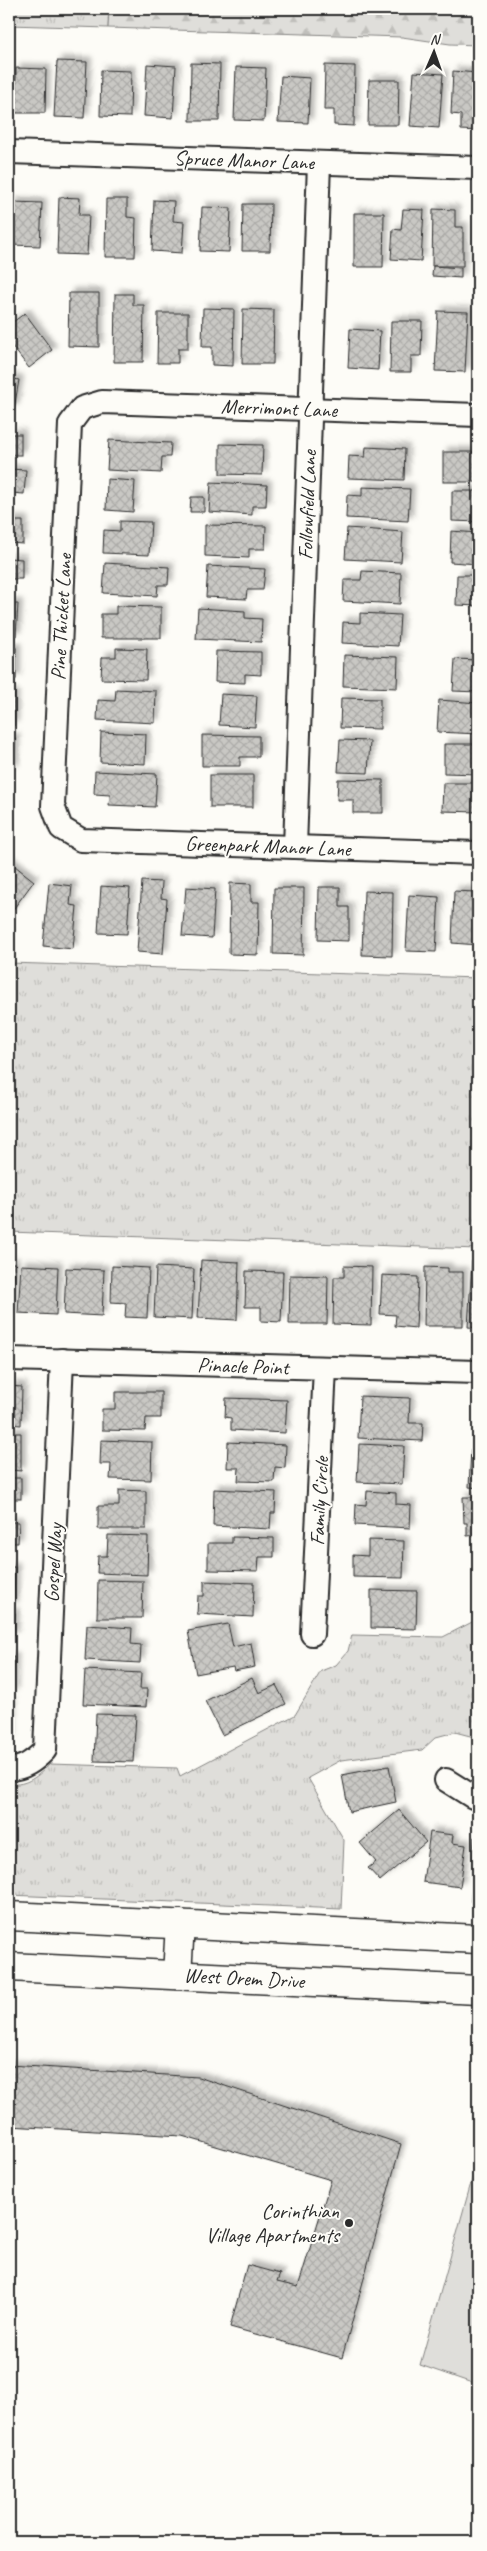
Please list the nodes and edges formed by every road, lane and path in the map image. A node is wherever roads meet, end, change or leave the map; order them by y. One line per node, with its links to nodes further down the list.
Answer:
1 (9, 152): 2 (street, Spruce Manor Lane)
2 (319, 163): 3 (street, Spruce Manor Lane); 5 (street, Followfield Lane)
3 (478, 168)
4 (82, 408): 5 (street, Merrimont Lane); 7 (street, Pine Thicket Lane)
5 (310, 408): 6 (street, Merrimont Lane); 8 (street, Followfield Lane)
6 (478, 414)
7 (61, 828): 8 (street, Greenpark Manor Lane)
8 (295, 847): 9 (street, Greenpark Manor Lane)
9 (478, 854)
10 (9, 1359): 11 (street, Pinacle Point)
11 (62, 1360): 12 (street, Pinacle Point); 15 (street, Gospel Way)
12 (325, 1368): 13 (street, Pinacle Point); 14 (street, Family Circle)
13 (478, 1372)
14 (312, 1634)
15 (9, 1769)
16 (446, 1780): 17 (street)
17 (478, 1797)
18 (9, 1916): 19 (main road)
19 (180, 1924): 20 (main road); 22 (main road)
20 (478, 1939)
21 (9, 1967): 22 (main road, West Orem Drive)
22 (177, 1975): 23 (main road, West Orem Drive)
23 (478, 1990)

